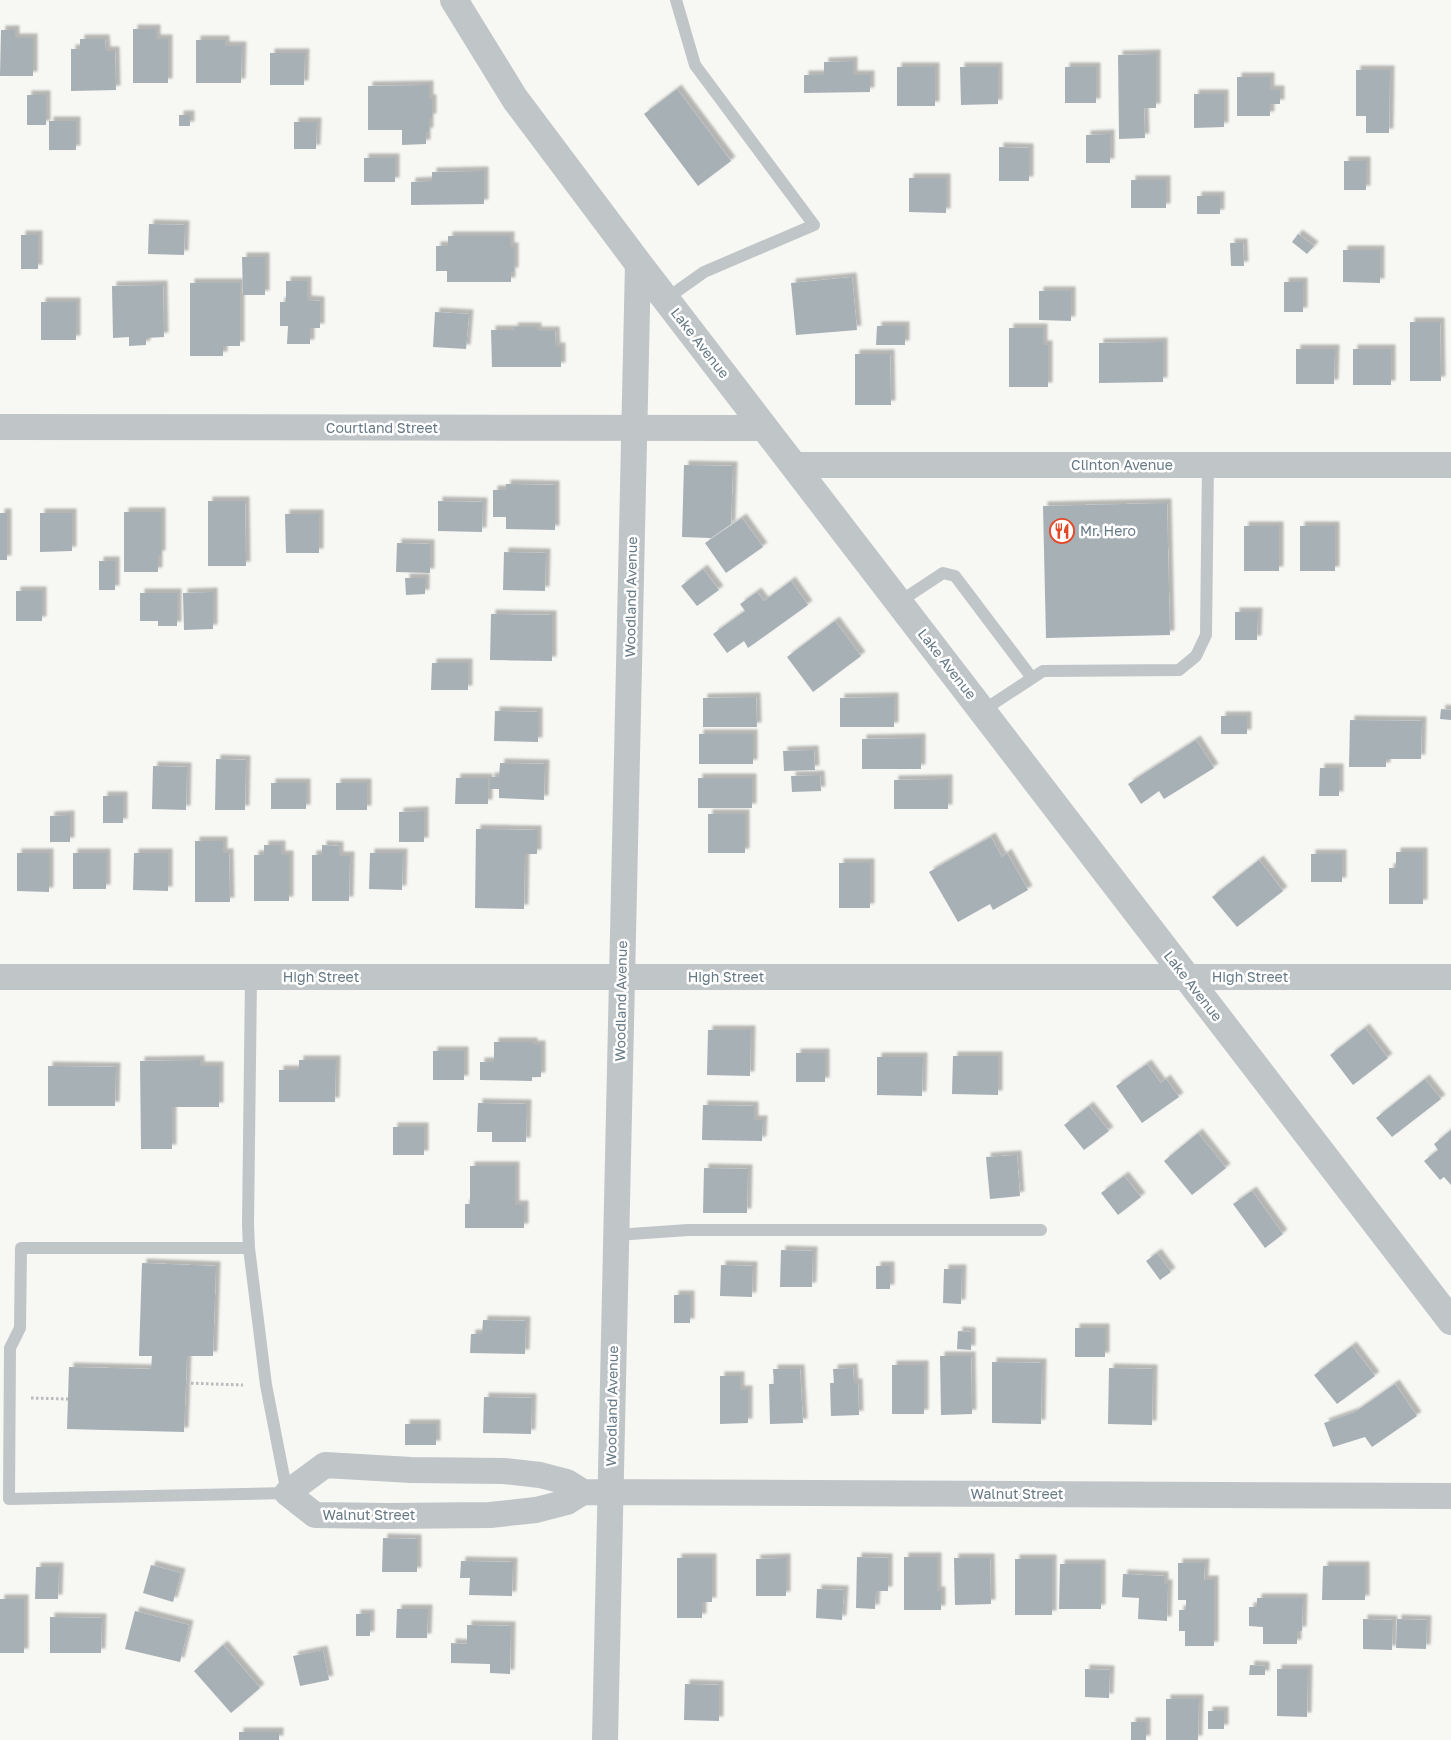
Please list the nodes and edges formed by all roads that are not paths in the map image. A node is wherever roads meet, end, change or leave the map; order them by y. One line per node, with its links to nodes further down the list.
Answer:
1 (454, 0): 3 (street, Lake Avenue)
2 (676, 0): 4 (lane)
3 (638, 263): 4 (street, Lake Avenue); 6 (street, Woodland Avenue)
4 (666, 299): 7 (street, Lake Avenue)
5 (0, 428): 6 (street, Courtland Street)
6 (634, 428): 7 (street, Courtland Street); 18 (street, Woodland Avenue)
7 (765, 428): 8 (street, Lake Avenue)
8 (793, 465): 9 (street, Clinton Avenue); 11 (street, Lake Avenue)
9 (1208, 465): 10 (street, Clinton Avenue); 12 (lane)
10 (1451, 465)
11 (898, 602): 12 (lane); 13 (street, Lake Avenue)
12 (1032, 678): 13 (lane)
13 (982, 711): 14 (street, Lake Avenue)
14 (1187, 977): 15 (street, High Street); 18 (street, High Street); 22 (street, Lake Avenue)
15 (1451, 977)
16 (0, 978): 17 (street, High Street)
17 (251, 978): 18 (street, High Street); 21 (lane)
18 (622, 978): 20 (street, Woodland Avenue)
19 (1041, 1230): 20 (lane)
20 (616, 1236): 24 (street, Woodland Avenue)
21 (249, 1248): 25 (lane); 25 (lane)
22 (1451, 1321)
23 (583, 1492): 24 (street, Walnut Street); 25 (street, Walnut Street); 25 (street, Walnut Street)
24 (610, 1492): 26 (street, Walnut Street); 27 (street, Woodland Avenue)
25 (287, 1493)
26 (1451, 1496)
27 (605, 1740)

